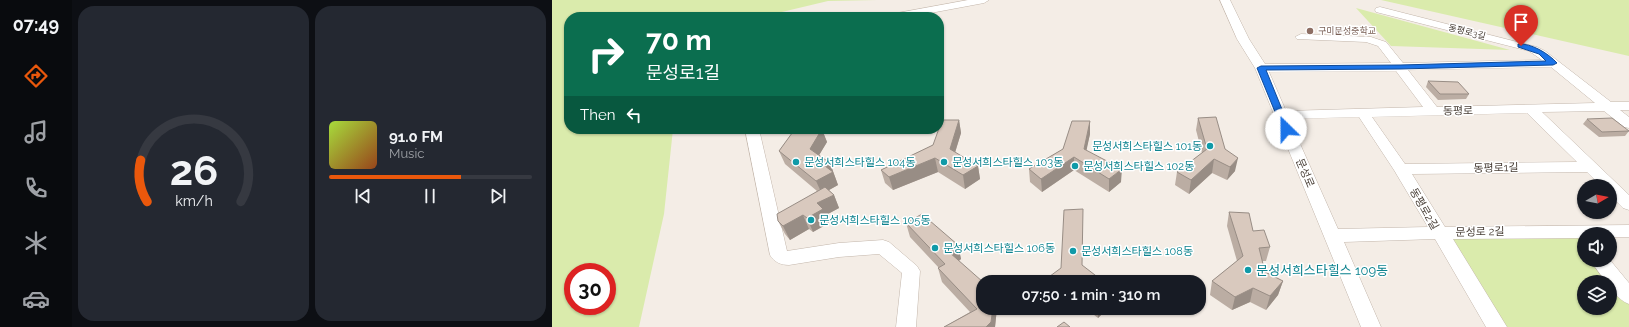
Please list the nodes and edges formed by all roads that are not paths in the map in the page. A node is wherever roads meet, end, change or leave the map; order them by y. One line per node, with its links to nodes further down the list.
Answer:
1 (984, 0): 4 (street)
2 (1225, 0): 8 (street, 문성로)
3 (1380, 10): 6 (street, 동평로3길)
4 (919, 12)
5 (1301, 37): 7 (street)
6 (1553, 63): 7 (street); 10 (street, 동평로3길)
7 (1400, 67): 8 (street); 12 (street)
8 (1261, 68): 14 (street, 문성로)
9 (1629, 106): 10 (street, 동평로)
10 (1607, 107): 11 (street, 동평로); 15 (street)
11 (1532, 110): 12 (street, 동평로); 17 (street)
12 (1433, 111): 13 (street, 동평로)
13 (1362, 112): 14 (street, 동평로); 18 (street, 동평로2길)
14 (1280, 115): 23 (street, 문성로)
15 (1629, 124)
16 (753, 134): 27 (street)
17 (1591, 167): 18 (street, 동평로1길); 19 (street)
18 (1401, 169): 22 (street, 동평로2길)
19 (1629, 204)
20 (1629, 231): 21 (street, 문성로 2길)
21 (1617, 232)
22 (1438, 233): 23 (street, 문성로 2길); 24 (street, 문성로 2길); 29 (street, 동평로2길)
23 (1332, 236): 28 (street, 문성로)
24 (1577, 237)
25 (1605, 267): 26 (street)
26 (1629, 296)
27 (906, 327)
28 (1371, 327)
29 (1497, 327)

